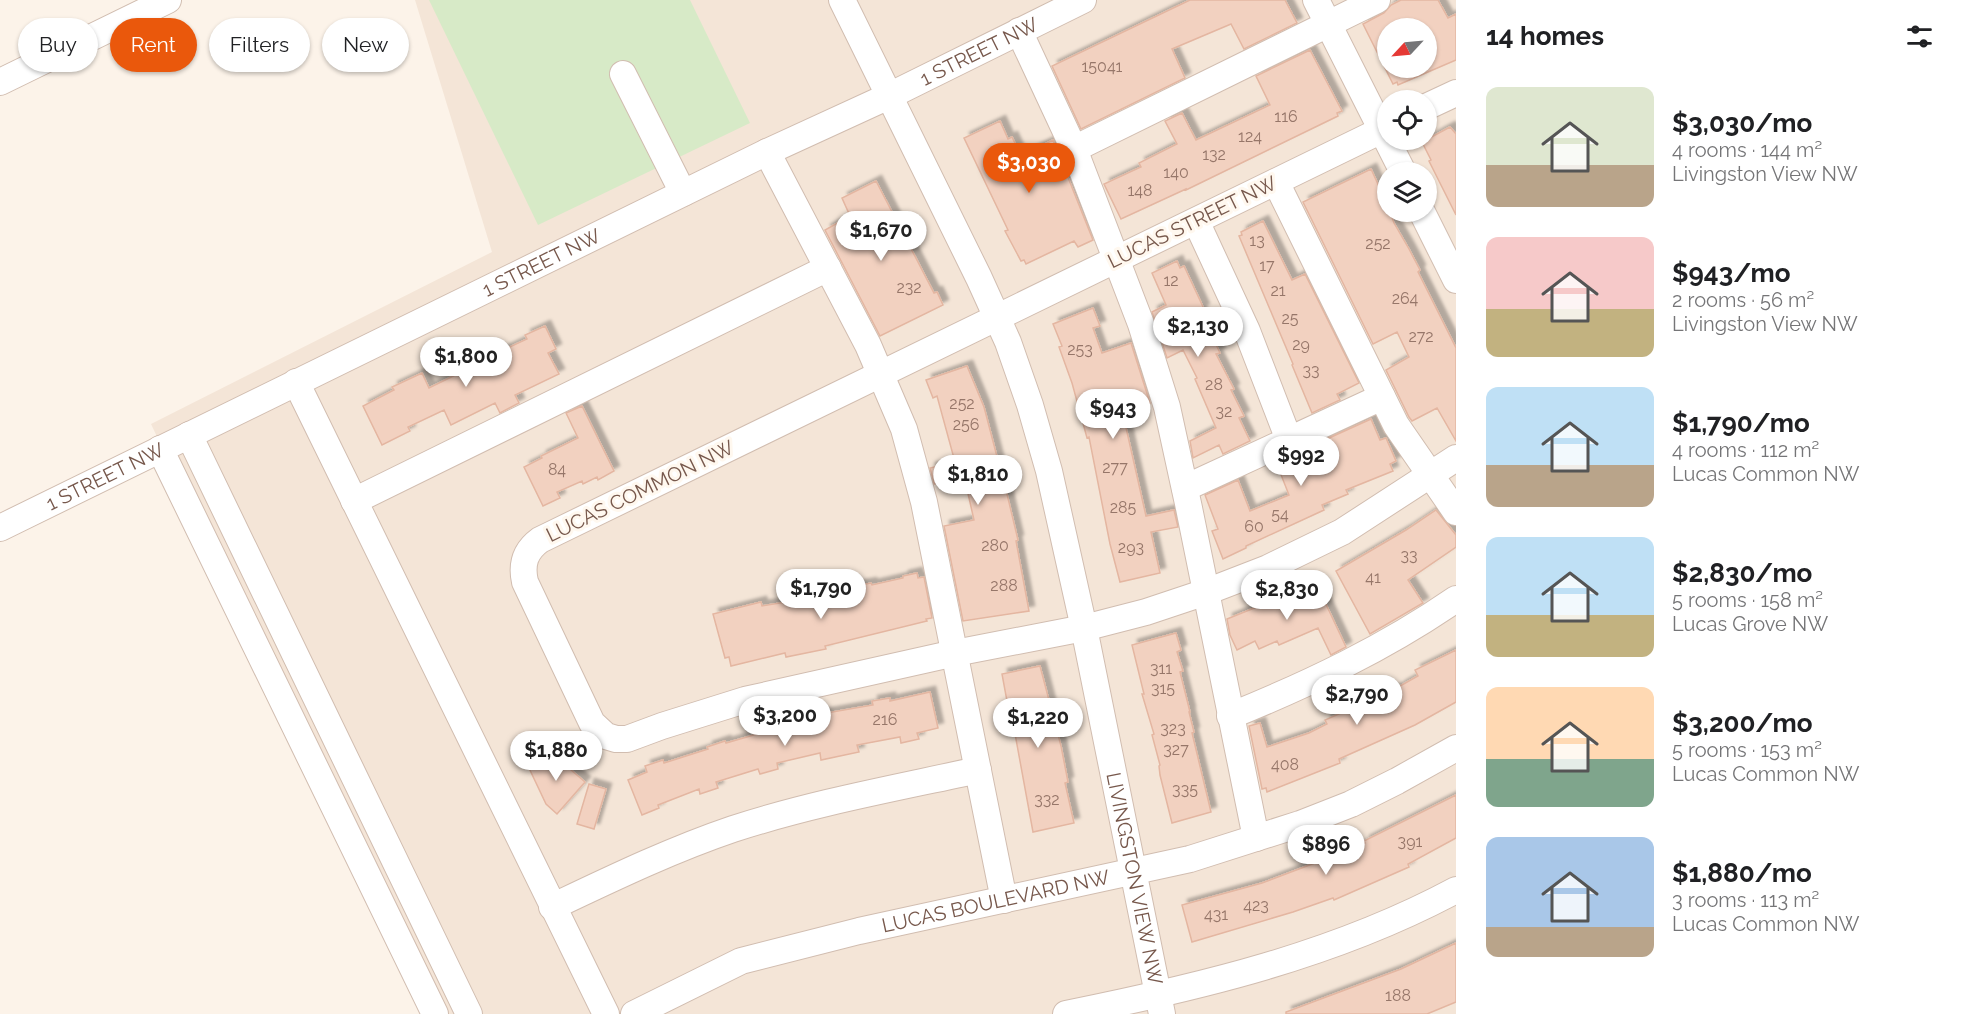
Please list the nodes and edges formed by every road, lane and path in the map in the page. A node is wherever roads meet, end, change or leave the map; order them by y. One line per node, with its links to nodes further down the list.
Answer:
1 (168, 0): 9 (street)
2 (842, 0): 11 (street, LIVINGSTON VIEW NW)
3 (1083, 0): 7 (street, 1 STREET NW)
4 (1316, 0): 6 (street)
5 (1377, 0): 6 (street)
6 (1328, 24): 13 (street); 15 (street)
7 (1019, 31): 11 (street, 1 STREET NW); 15 (street)
8 (623, 74): 18 (street)
9 (0, 82)
10 (1456, 93): 12 (street)
11 (889, 96): 16 (street, 1 STREET NW); 24 (street, LIVINGSTON VIEW NW)
12 (1437, 102)
13 (1377, 115)
14 (1377, 132): 17 (street, LUCAS STREET NW)
15 (1074, 149): 21 (street)
16 (767, 152): 18 (street, 1 STREET NW); 22 (street)
17 (1276, 182): 19 (street, LUCAS STREET NW); 27 (street)
18 (684, 193): 26 (street, 1 STREET NW)
19 (1196, 221): 21 (street, LUCAS STREET NW); 29 (street)
20 (1427, 222): 23 (street)
21 (1116, 258): 24 (street, LUCAS STREET NW); 33 (street)
22 (828, 268): 25 (street); 34 (street)
23 (1456, 280)
24 (997, 317): 25 (street, LUCAS COMMON NW); 39 (street, LIVINGSTON VIEW NW)
25 (880, 374): 40 (street); 40 (street, LUCAS COMMON NW)
26 (296, 382): 28 (street, 1 STREET NW); 34 (street)
27 (1382, 397): 29 (street); 32 (street)
28 (189, 435): 30 (street, 1 STREET NW); 51 (street)
29 (1289, 440): 33 (street)
30 (159, 449): 36 (street, 1 STREET NW); 50 (street)
31 (1456, 458): 32 (street, LUCAS COMMON NW)
32 (1430, 476): 35 (street); 37 (street, LUCAS COMMON NW)
33 (1185, 488): 37 (street)
34 (354, 501): 48 (street)
35 (1456, 512)
36 (0, 528)
37 (1206, 592): 39 (street, LUCAS COMMON NW); 41 (street)
38 (1456, 599): 41 (street)
39 (1084, 628): 40 (street, LUCAS COMMON NW); 45 (street, LIVINGSTON VIEW NW)
40 (955, 653): 43 (street)
41 (1230, 716): 44 (street)
42 (1456, 748): 44 (street, LUCAS BOULEVARD NW)
43 (978, 770): 47 (street); 48 (street)
44 (1256, 838): 45 (street, LUCAS BOULEVARD NW)
45 (1132, 871): 47 (street, LUCAS BOULEVARD NW); 49 (street, LIVINGSTON VIEW NW)
46 (1456, 890): 49 (street)
47 (1004, 900): 53 (street, LUCAS BOULEVARD NW)
48 (552, 908): 52 (street)
49 (1160, 1005): 54 (street)
50 (435, 1014)
51 (470, 1014)
52 (606, 1014)
53 (634, 1014)
54 (1066, 1014)

